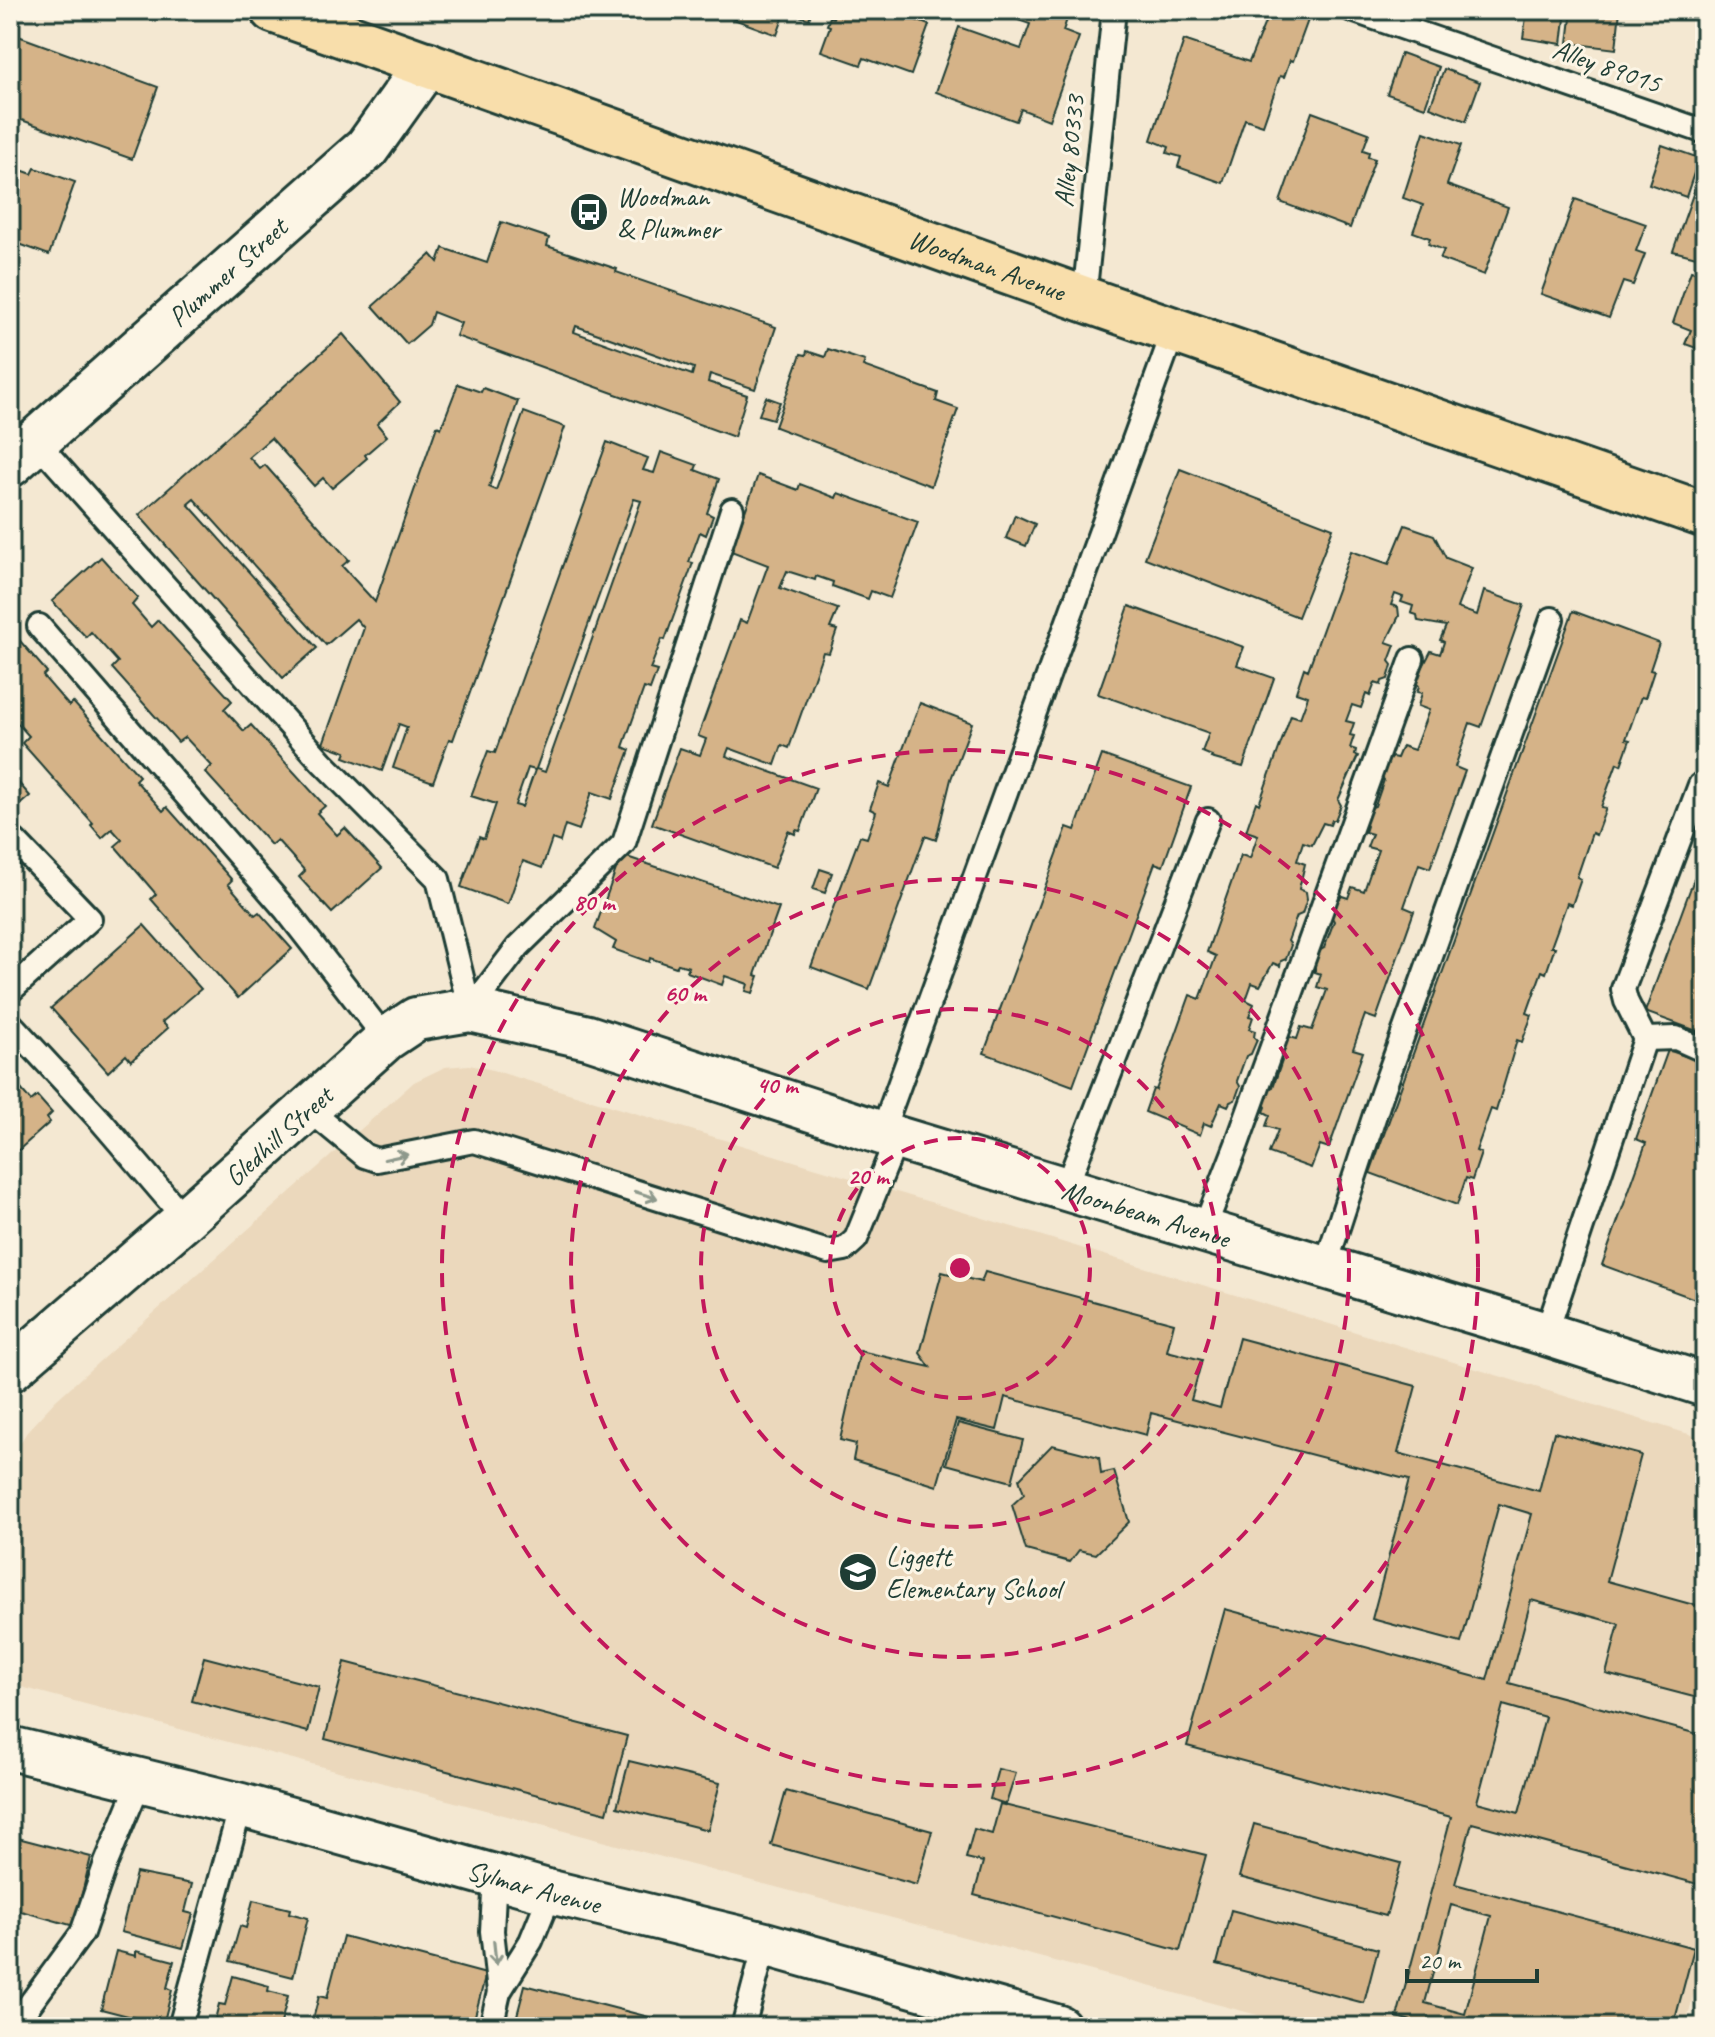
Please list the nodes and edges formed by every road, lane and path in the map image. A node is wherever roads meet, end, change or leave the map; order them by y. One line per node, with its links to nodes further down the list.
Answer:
1 (273, 10): 4 (main road, Woodman Avenue)
2 (1114, 10): 6 (lane, Alley 80333)
3 (1352, 10): 5 (lane, Alley 89015)
4 (427, 64): 6 (main road, Woodman Avenue); 8 (main road, Plummer Street)
5 (1705, 132)
6 (1084, 299): 7 (main road, Woodman Avenue)
7 (1174, 330): 10 (main road, Woodman Avenue); 25 (lane)
8 (23, 453): 18 (lane)
9 (732, 510): 18 (lane)
10 (1705, 515)
11 (1552, 619): 29 (lane)
12 (39, 626): 21 (lane)
13 (1412, 659): 28 (lane)
14 (1705, 782): 22 (lane)
15 (1208, 820): 26 (lane)
16 (10, 846): 17 (lane)
17 (10, 991)
18 (470, 1010): 20 (street, Gledhill Street); 21 (street, Gledhill Street)
19 (10, 1023): 27 (lane)
20 (588, 1037): 25 (street, Moonbeam Avenue)
21 (386, 1039): 24 (street, Gledhill Street)
22 (1645, 1039): 23 (lane); 30 (lane)
23 (1705, 1051)
24 (308, 1109): 25 (lane, one-way to 25); 27 (street, Gledhill Street)
25 (889, 1135): 26 (street, Moonbeam Avenue)
26 (1065, 1190): 28 (street, Moonbeam Avenue)
27 (185, 1219): 31 (street, Gledhill Street)
28 (1204, 1229): 29 (street, Moonbeam Avenue)
29 (1325, 1267): 30 (street, Moonbeam Avenue)
30 (1546, 1334): 32 (street, Moonbeam Avenue)
31 (10, 1370)
32 (1705, 1385)
33 (10, 1748): 34 (street, Sylmar Avenue)
34 (140, 1781): 35 (street, Sylmar Avenue); 40 (lane)
35 (241, 1805): 36 (street, Sylmar Avenue); 41 (lane)
36 (495, 1875): 37 (street, Sylmar Avenue); 39 (lane, one-way to 39)
37 (551, 1892): 38 (street, Sylmar Avenue); 39 (lane)
38 (765, 1944): 43 (lane); 44 (street, Sylmar Avenue)
39 (499, 1992): 42 (lane)
40 (13, 2027)
41 (180, 2027)
42 (491, 2027)
43 (743, 2027)
44 (1059, 2027)

